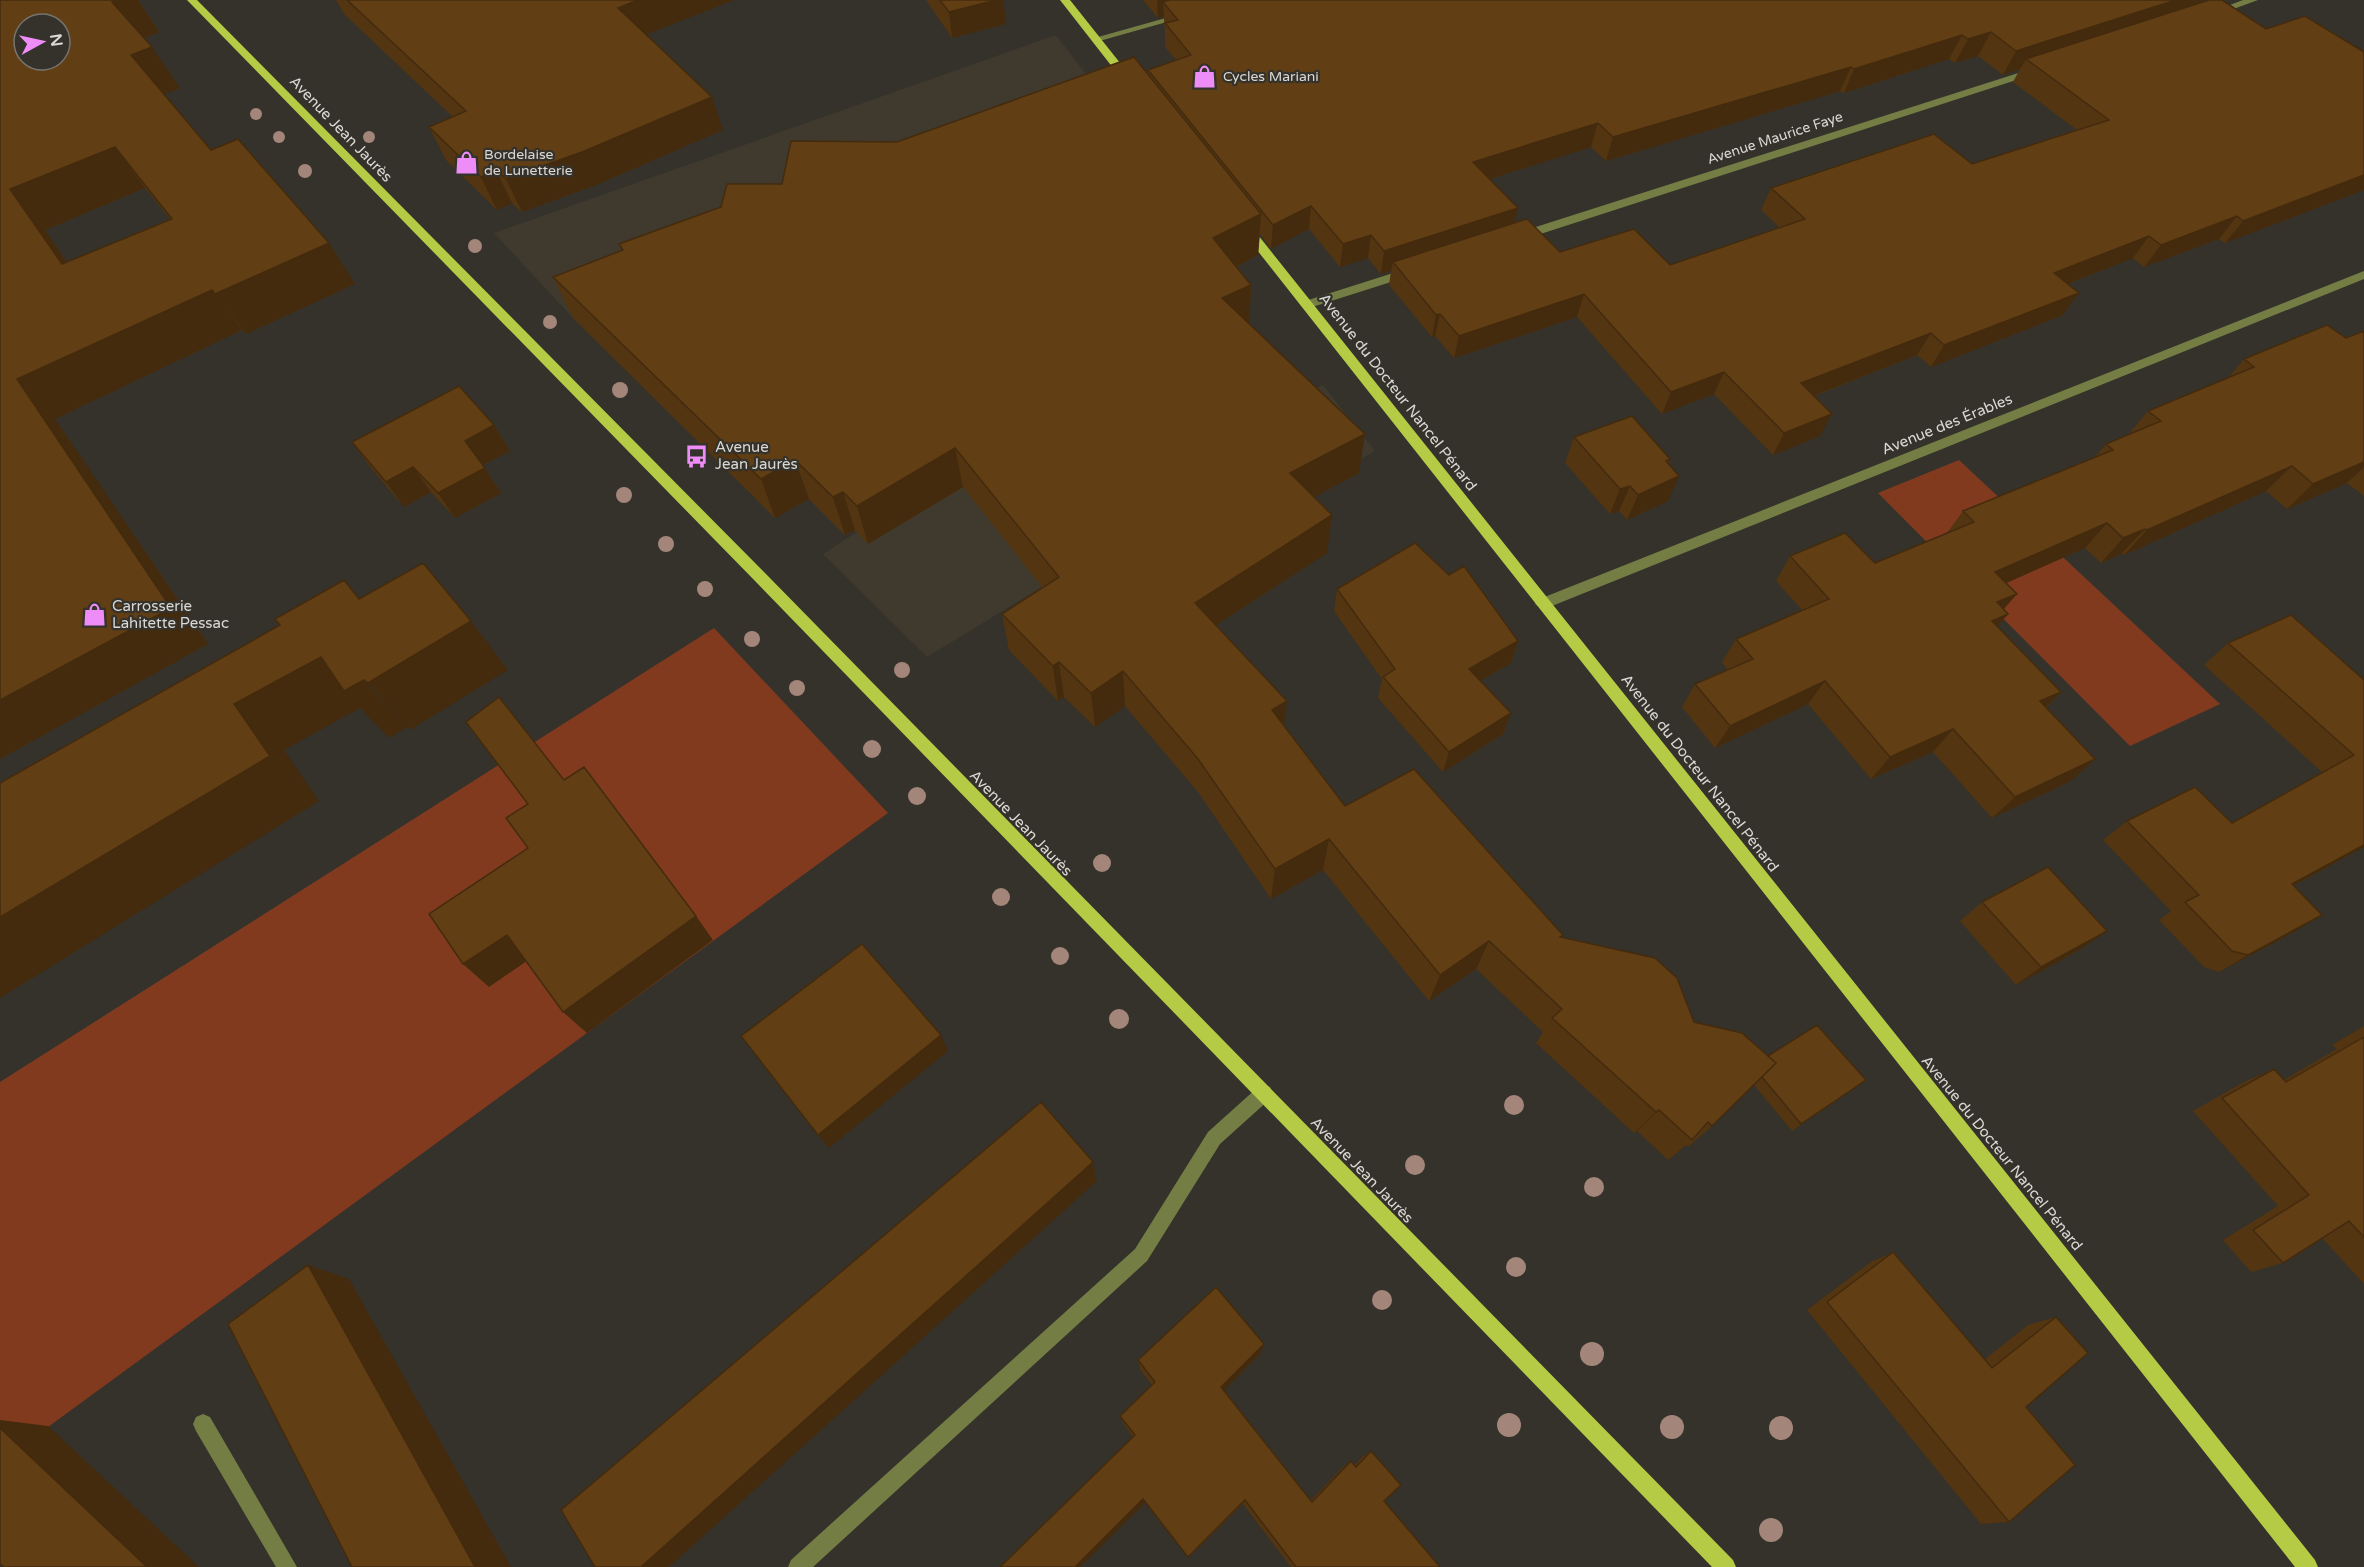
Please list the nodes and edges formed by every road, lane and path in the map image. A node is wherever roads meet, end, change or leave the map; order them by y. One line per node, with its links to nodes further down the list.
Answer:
1 (192, 0): 15 (main road, Avenue Jean Jaurès)
2 (1065, 0): 6 (main road)
3 (2253, 0): 5 (street)
4 (1195, 12): 6 (street)
5 (2208, 15)
6 (1096, 39): 8 (main road)
7 (2049, 66): 10 (street, Avenue Maurice Faye)
8 (1139, 94)
9 (1240, 220): 13 (main road, Avenue du Docteur Nancel Pénard)
10 (1515, 238)
11 (1424, 267): 13 (street)
12 (2364, 275): 14 (street, Avenue des Érables)
13 (1306, 305): 14 (main road, Avenue du Docteur Nancel Pénard)
14 (1542, 604): 20 (main road, Avenue du Docteur Nancel Pénard)
15 (1264, 1093): 18 (street); 19 (main road, Avenue Jean Jaurès)
16 (203, 1424): 17 (street)
17 (287, 1567)
18 (798, 1567)
19 (1726, 1567)
20 (2308, 1567)

